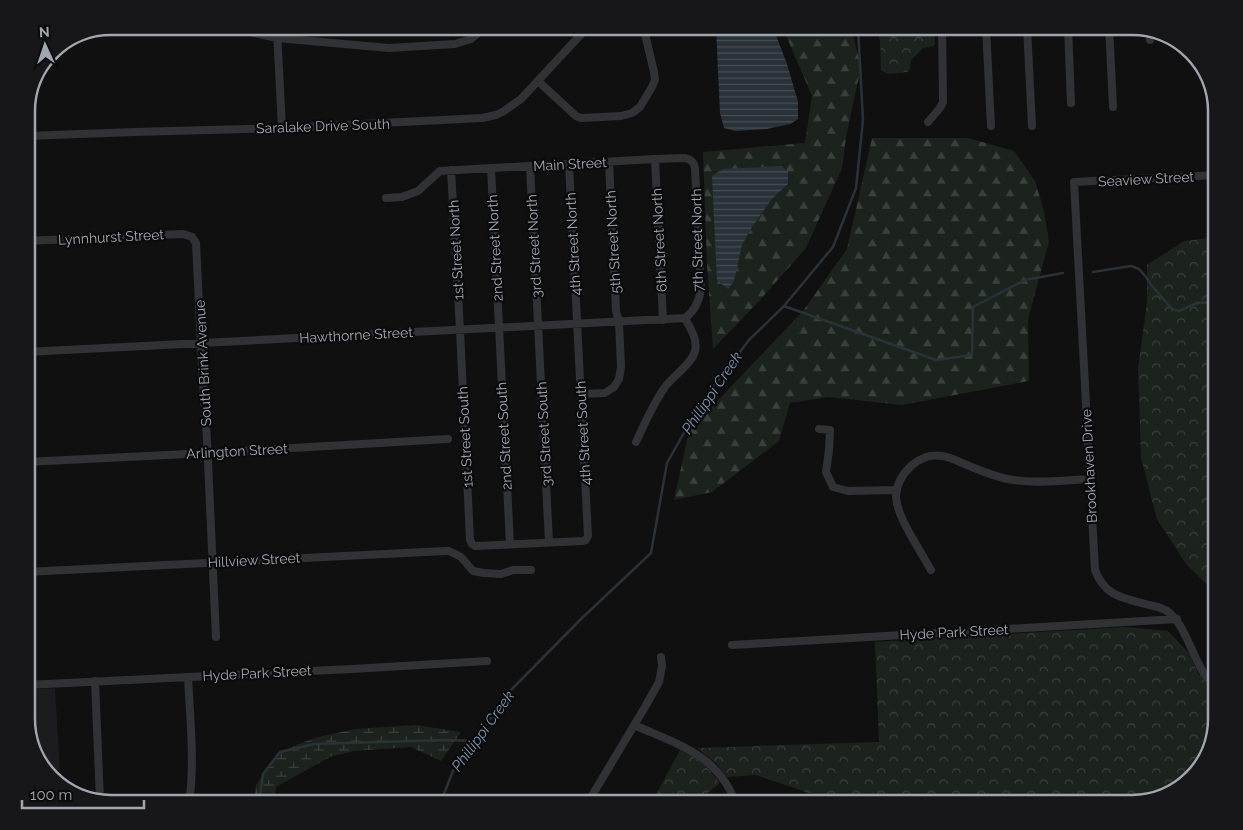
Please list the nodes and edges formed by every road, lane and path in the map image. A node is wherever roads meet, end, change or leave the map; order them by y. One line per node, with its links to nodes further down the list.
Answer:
1 (277, 35): 17 (street)
2 (285, 35): 3 (street)
3 (476, 35)
4 (580, 35): 11 (street, Saralake Drive South)
5 (645, 35): 11 (street)
6 (942, 35): 14 (street)
7 (986, 35): 15 (street)
8 (1026, 35): 16 (street)
9 (1068, 35): 12 (street)
10 (1109, 35): 13 (street)
11 (538, 81): 17 (street, Saralake Drive South)
12 (1071, 103)
13 (1113, 107)
14 (928, 122)
15 (991, 126)
16 (1032, 126)
17 (282, 128): 18 (street, Saralake Drive South)
18 (35, 136)
19 (655, 159): 20 (street, Main Street); 21 (street, Main Street); 32 (street, 6th Street North)
20 (689, 159): 31 (street, 7th Street North)
21 (608, 162): 22 (street, Main Street); 33 (street, 5th Street North)
22 (569, 164): 23 (street, Main Street); 34 (street, 4th Street North)
23 (530, 166): 24 (street, Main Street); 35 (street, 3rd Street North)
24 (491, 168): 25 (street, Main Street); 36 (street, 2nd Street North)
25 (451, 170): 28 (street); 37 (street, 1st Street North)
26 (1208, 175): 27 (street, Seaview Street)
27 (1074, 182): 46 (street, Brookhaven Drive)
28 (386, 198)
29 (194, 239): 30 (street, Lynnhurst Street); 38 (street, South Brink Avenue)
30 (35, 241)
31 (685, 318): 32 (street, Hawthorne Street); 43 (street)
32 (663, 320): 33 (street, Hawthorne Street)
33 (619, 322): 34 (street, Hawthorne Street); 40 (street, 5th Street North)
34 (577, 324): 35 (street, Hawthorne Street); 40 (street, 4th Street South)
35 (539, 326): 36 (street, Hawthorne Street); 48 (street, 3rd Street South)
36 (499, 328): 37 (street, Hawthorne Street); 49 (street, 2nd Street South)
37 (460, 330): 38 (street, Hawthorne Street); 49 (street, 1st Street South)
38 (201, 343): 39 (street, Hawthorne Street); 44 (street, South Brink Avenue)
39 (35, 352)
40 (581, 394): 48 (street, 4th Street South)
41 (819, 428): 47 (street)
42 (448, 439): 44 (street, Arlington Street)
43 (636, 442)
44 (208, 453): 45 (street, Arlington Street); 50 (street, South Brink Avenue)
45 (35, 462)
46 (1090, 479): 47 (street); 54 (street, Brookhaven Drive)
47 (896, 490): 52 (street)
48 (549, 542): 49 (street)
49 (510, 544)
50 (213, 562): 51 (street, Hillview Street); 53 (street, Hillview Street); 55 (street, South Brink Avenue)
51 (531, 570)
52 (931, 570)
53 (35, 572)
54 (1177, 619): 56 (street, Hyde Park Street); 60 (street)
55 (216, 637)
56 (732, 645)
57 (661, 657): 63 (street)
58 (487, 661): 59 (street, Hyde Park Street)
59 (188, 677): 61 (street, Hyde Park Street); 65 (street)
60 (1208, 678)
61 (95, 681): 62 (street, Hyde Park Street); 64 (street)
62 (35, 684)
63 (634, 725): 66 (street); 67 (street)
64 (100, 794)
65 (190, 795)
66 (592, 795)
67 (732, 795)

